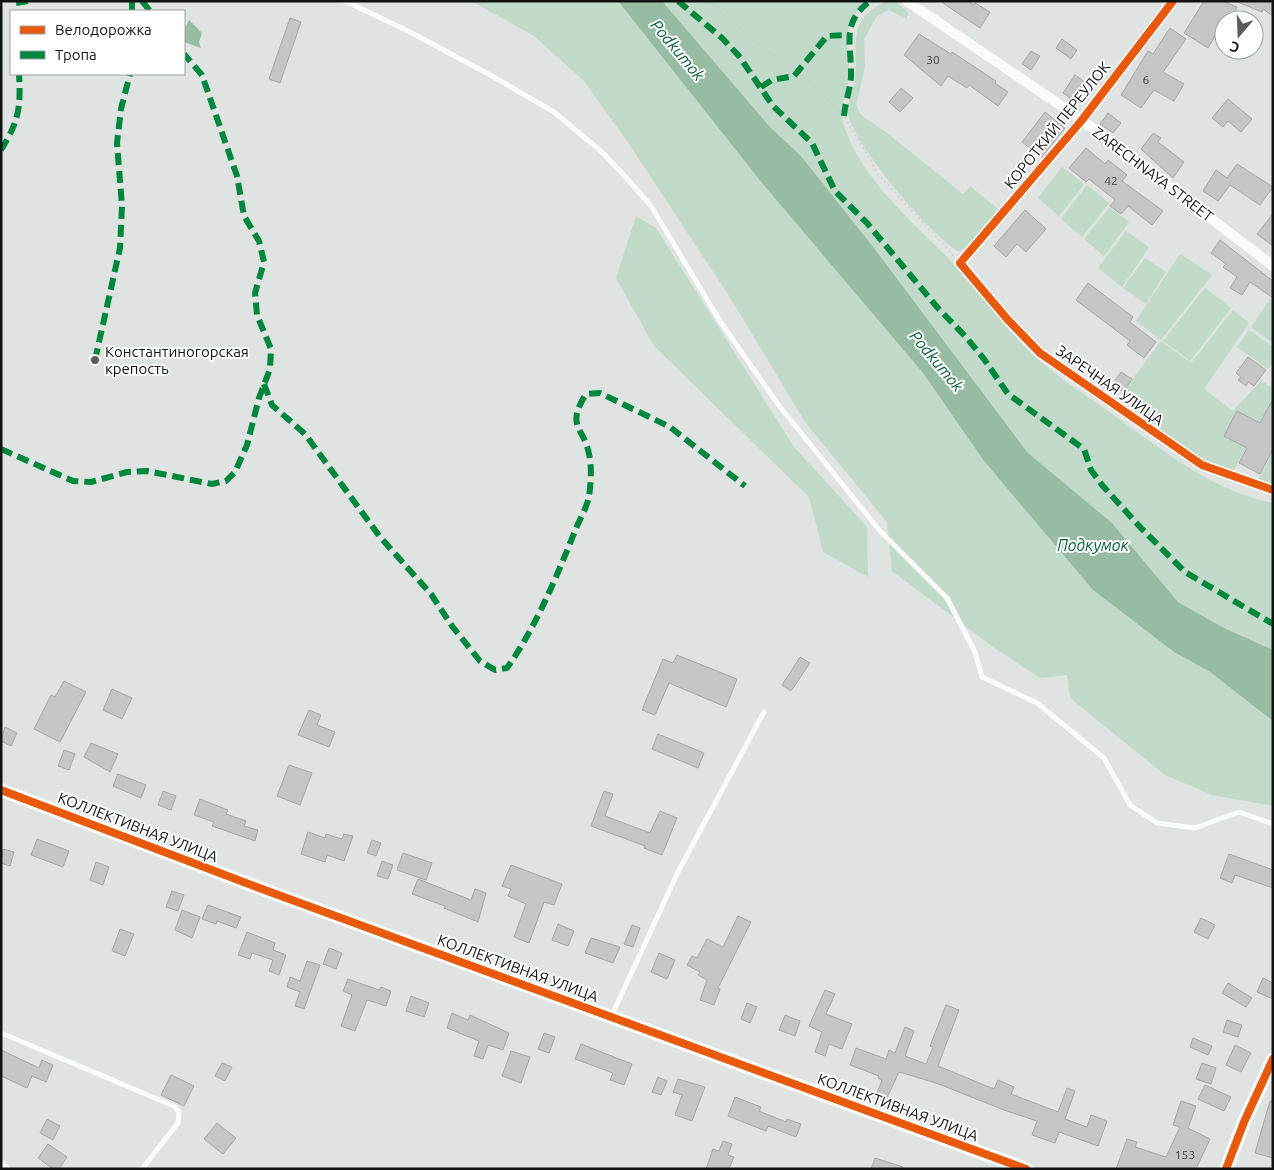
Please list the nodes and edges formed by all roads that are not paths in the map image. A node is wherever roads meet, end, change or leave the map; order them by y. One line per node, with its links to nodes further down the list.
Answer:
1 (346, 1): 10 (lane)
2 (907, 1): 4 (street, ZARECHNAYA STREET)
3 (1173, 1): 4 (street, КОРОТКИЙ ПЕРЕУЛОК)
4 (1082, 120): 5 (street, КОРОТКИЙ ПЕРЕУЛОК); 6 (street, ZARECHNAYA STREET)
5 (960, 263): 7 (street, ЗАРЕЧНАЯ УЛИЦА)
6 (1273, 266)
7 (1273, 490)
8 (764, 712): 11 (lane)
9 (1, 790): 11 (street, КОЛЛЕКТИВНАЯ УЛИЦА)
10 (1273, 824)
11 (611, 1018): 17 (street, КОЛЛЕКТИВНАЯ УЛИЦА)
12 (1, 1032): 16 (lane)
13 (1273, 1059): 18 (street)
14 (1, 1162): 15 (lane)
15 (8, 1169)
16 (142, 1169)
17 (1026, 1169)
18 (1226, 1169)

